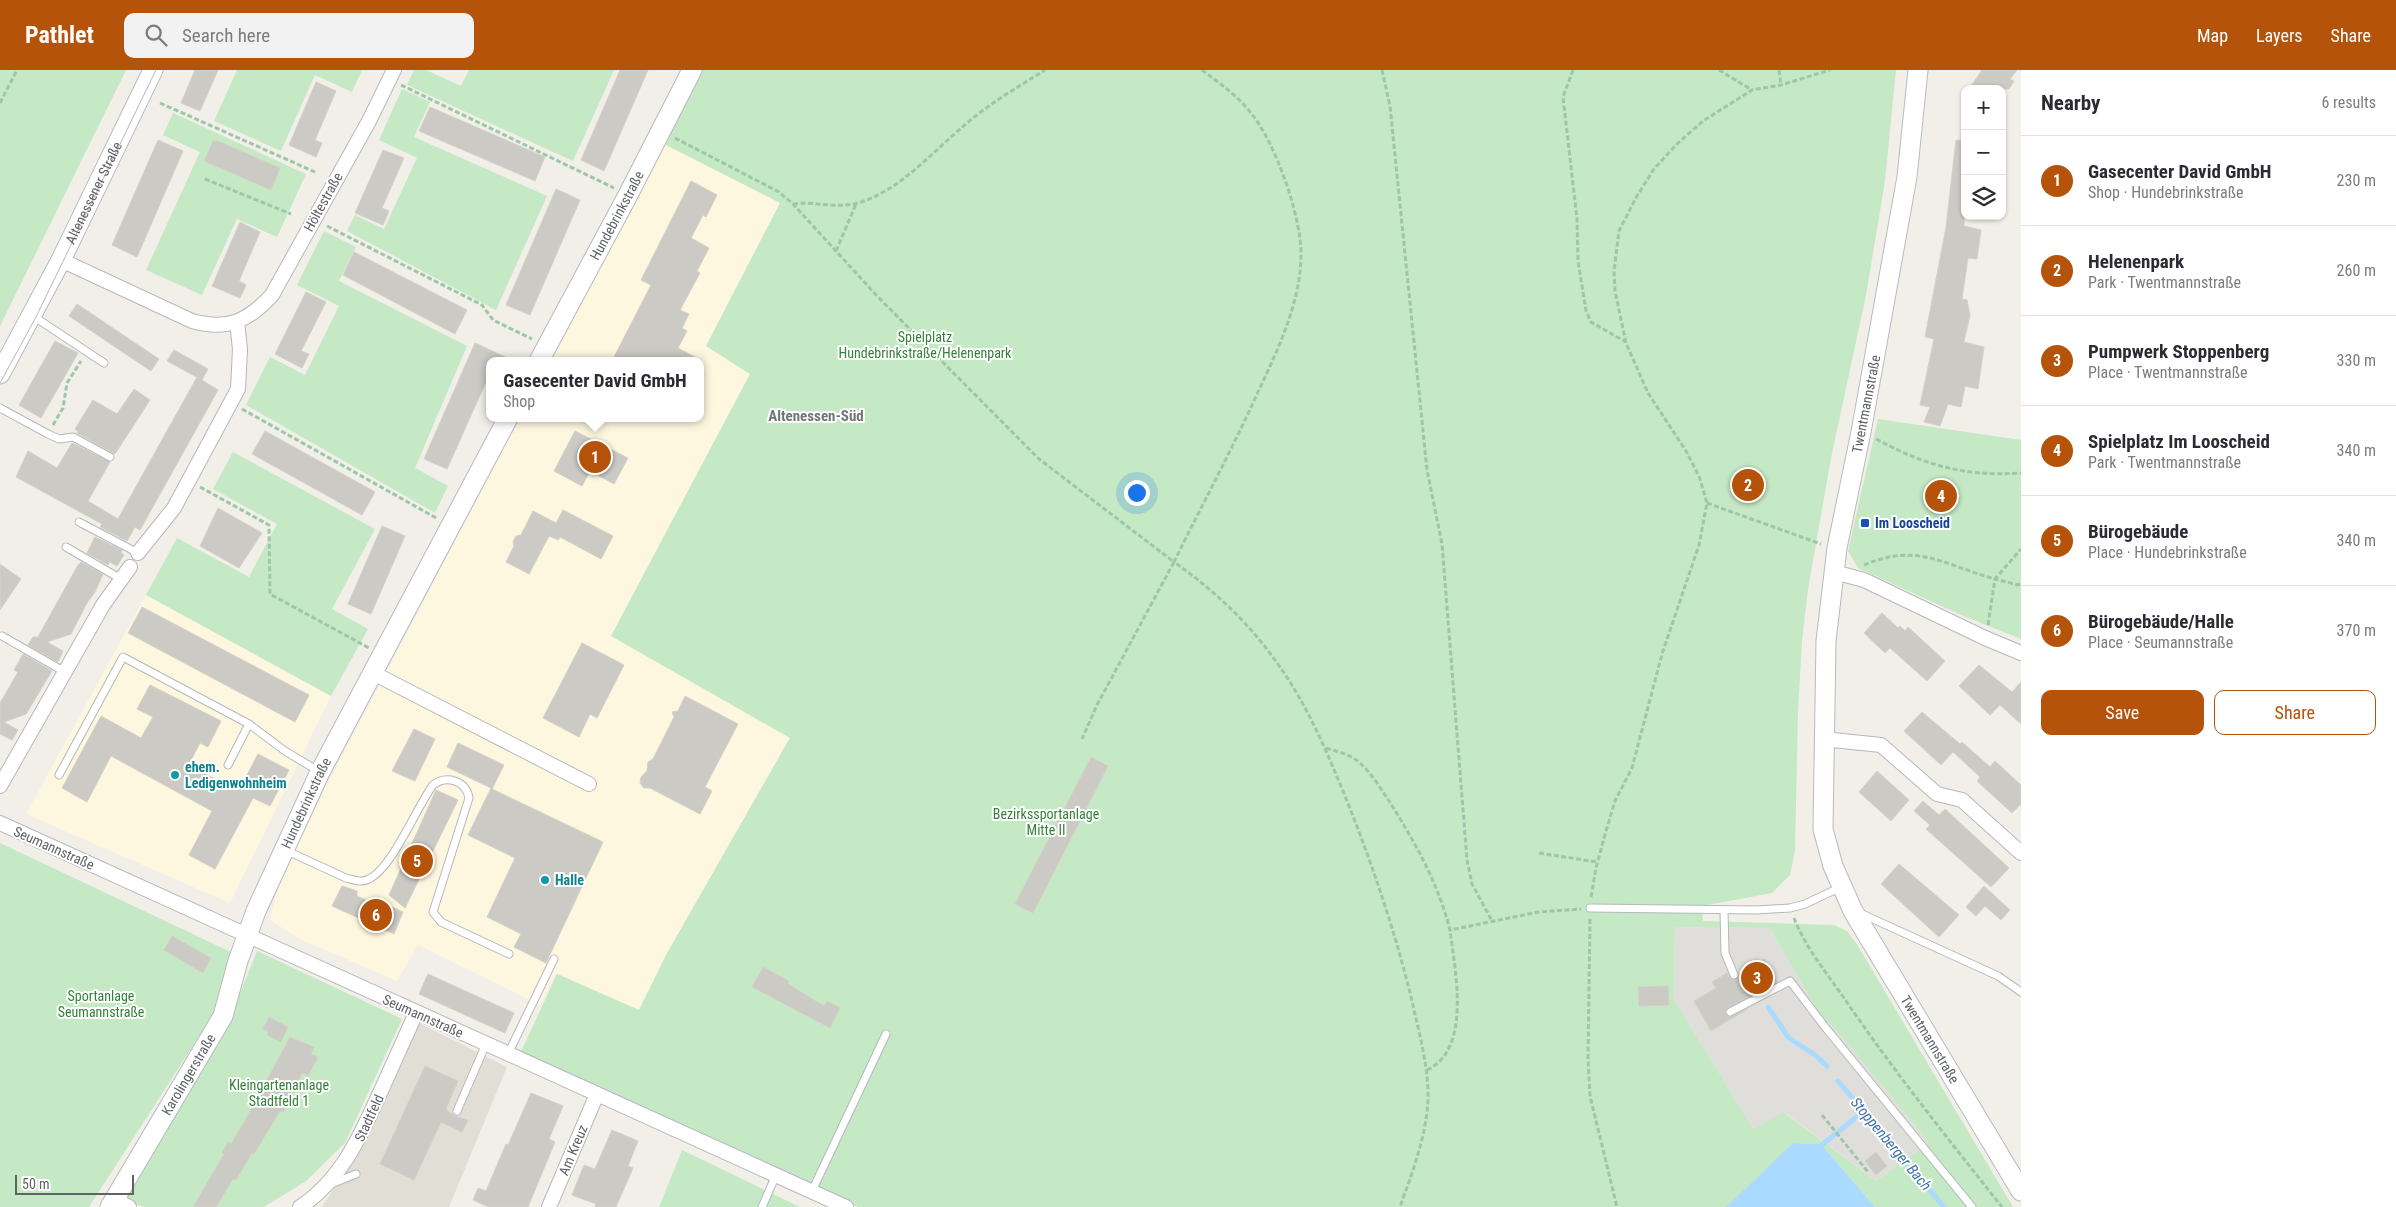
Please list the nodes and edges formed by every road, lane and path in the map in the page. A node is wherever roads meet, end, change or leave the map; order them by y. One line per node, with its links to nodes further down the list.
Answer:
1 (17, 70): 15 (path)
2 (153, 70): 26 (street, Altenessener Straße)
3 (692, 70): 17 (street, Hundebrinkstraße)
4 (1045, 70): 22 (path)
5 (1202, 70): 49 (path)
6 (1382, 70): 81 (path)
7 (1573, 70): 29 (path)
8 (1719, 70): 14 (path)
9 (1779, 70): 13 (path)
10 (1830, 70): 13 (path)
11 (1918, 70): 37 (street, Twentmannstraße)
12 (392, 75): 20 (path); 24 (street, Höltestraße)
13 (1781, 85): 14 (path)
14 (1752, 90): 29 (path)
15 (0, 103)
16 (160, 103): 18 (path)
17 (661, 131): 20 (street, Hundebrinkstraße); 21 (path)
18 (315, 172)
19 (205, 179): 23 (path)
20 (628, 195): 31 (street, Hundebrinkstraße)
21 (793, 204): 22 (path); 25 (path)
22 (856, 204): 25 (path)
23 (291, 214)
24 (313, 219): 28 (street, Höltestraße); 31 (path)
25 (836, 251): 49 (path)
26 (61, 260): 27 (street, Altenessener Straße); 28 (street, Höltestraße)
27 (33, 316): 30 (lane); 33 (street, Altenessener Straße)
28 (237, 322): 34 (street)
29 (1626, 343): 42 (path)
30 (87, 350): 32 (lane); 38 (path)
31 (543, 354)
32 (104, 363)
33 (0, 374)
34 (231, 403): 41 (street); 44 (path)
35 (0, 408): 38 (lane)
36 (506, 422): 44 (street, Hundebrinkstraße)
37 (1861, 432): 40 (path); 46 (street, Twentmannstraße)
38 (48, 434): 39 (lane)
39 (110, 457)
40 (2021, 473)
41 (188, 480): 48 (street); 58 (path)
42 (1707, 503): 46 (path); 74 (path)
43 (79, 522): 48 (lane)
44 (451, 526): 58 (street, Hundebrinkstraße)
45 (66, 548): 52 (lane)
46 (1837, 548): 51 (street, Twentmannstraße)
47 (2021, 550): 53 (path)
48 (138, 553)
49 (1174, 562): 62 (path); 64 (path)
50 (130, 567): 52 (street)
51 (1839, 573): 53 (path); 56 (street); 63 (street, Twentmannstraße)
52 (121, 579): 59 (street)
53 (1995, 579): 54 (path); 56 (path)
54 (2021, 583)
55 (2, 636): 59 (lane)
56 (1985, 638): 57 (street)
57 (2021, 653)
58 (382, 655): 60 (street, Hundebrinkstraße)
59 (65, 672): 69 (street)
60 (372, 673): 66 (street, Hundebrinkstraße); 68 (street)
61 (249, 724): 65 (lane); 66 (lane); 67 (lane)
62 (1082, 739)
63 (1823, 739): 73 (street); 75 (street, Twentmannstraße)
64 (1326, 748): 82 (path); 93 (path)
65 (228, 765)
66 (320, 772): 71 (street, Hundebrinkstraße)
67 (59, 775)
68 (589, 784)
69 (0, 786)
70 (0, 823): 83 (street, Seumannstraße)
71 (284, 850): 83 (street, Hundebrinkstraße); 84 (lane)
72 (1539, 853): 74 (path)
73 (2021, 853)
74 (1598, 862): 76 (path)
75 (1842, 887): 78 (lane); 80 (street, Twentmannstraße)
76 (1591, 899)
77 (1590, 908): 79 (lane); 81 (path); 109 (path)
78 (1790, 908): 79 (lane); 111 (path)
79 (1724, 910): 86 (lane)
80 (1853, 910): 87 (lane); 102 (street, Twentmannstraße)
81 (1492, 921): 82 (path)
82 (1450, 930): 93 (path)
83 (246, 934): 89 (street, Seumannstraße); 103 (street, Karolingerstraße)
84 (509, 954)
85 (554, 959): 92 (lane)
86 (1734, 975)
87 (2021, 992)
88 (1730, 1012): 110 (lane)
89 (416, 1013): 91 (street, Seumannstraße); 100 (street, Stadtfeld)
90 (886, 1034): 101 (lane)
91 (486, 1044): 92 (street, Seumannstraße); 95 (lane)
92 (508, 1054): 94 (street, Seumannstraße)
93 (1427, 1070): 108 (path)
94 (597, 1094): 99 (street, Seumannstraße); 105 (street, Am Kreuz)
95 (457, 1111)
96 (1822, 1115): 97 (path)
97 (1868, 1172)
98 (356, 1174): 100 (lane)
99 (776, 1175): 101 (street, Seumannstraße); 106 (lane)
100 (324, 1187): 104 (street, Stadtfeld)
101 (812, 1191): 107 (street, Seumannstraße)
102 (2021, 1191)
103 (118, 1204)
104 (305, 1205)
105 (549, 1207)
106 (762, 1207)
107 (846, 1207)
108 (1400, 1207)
109 (1618, 1207)
110 (1972, 1207)
111 (2002, 1207)

